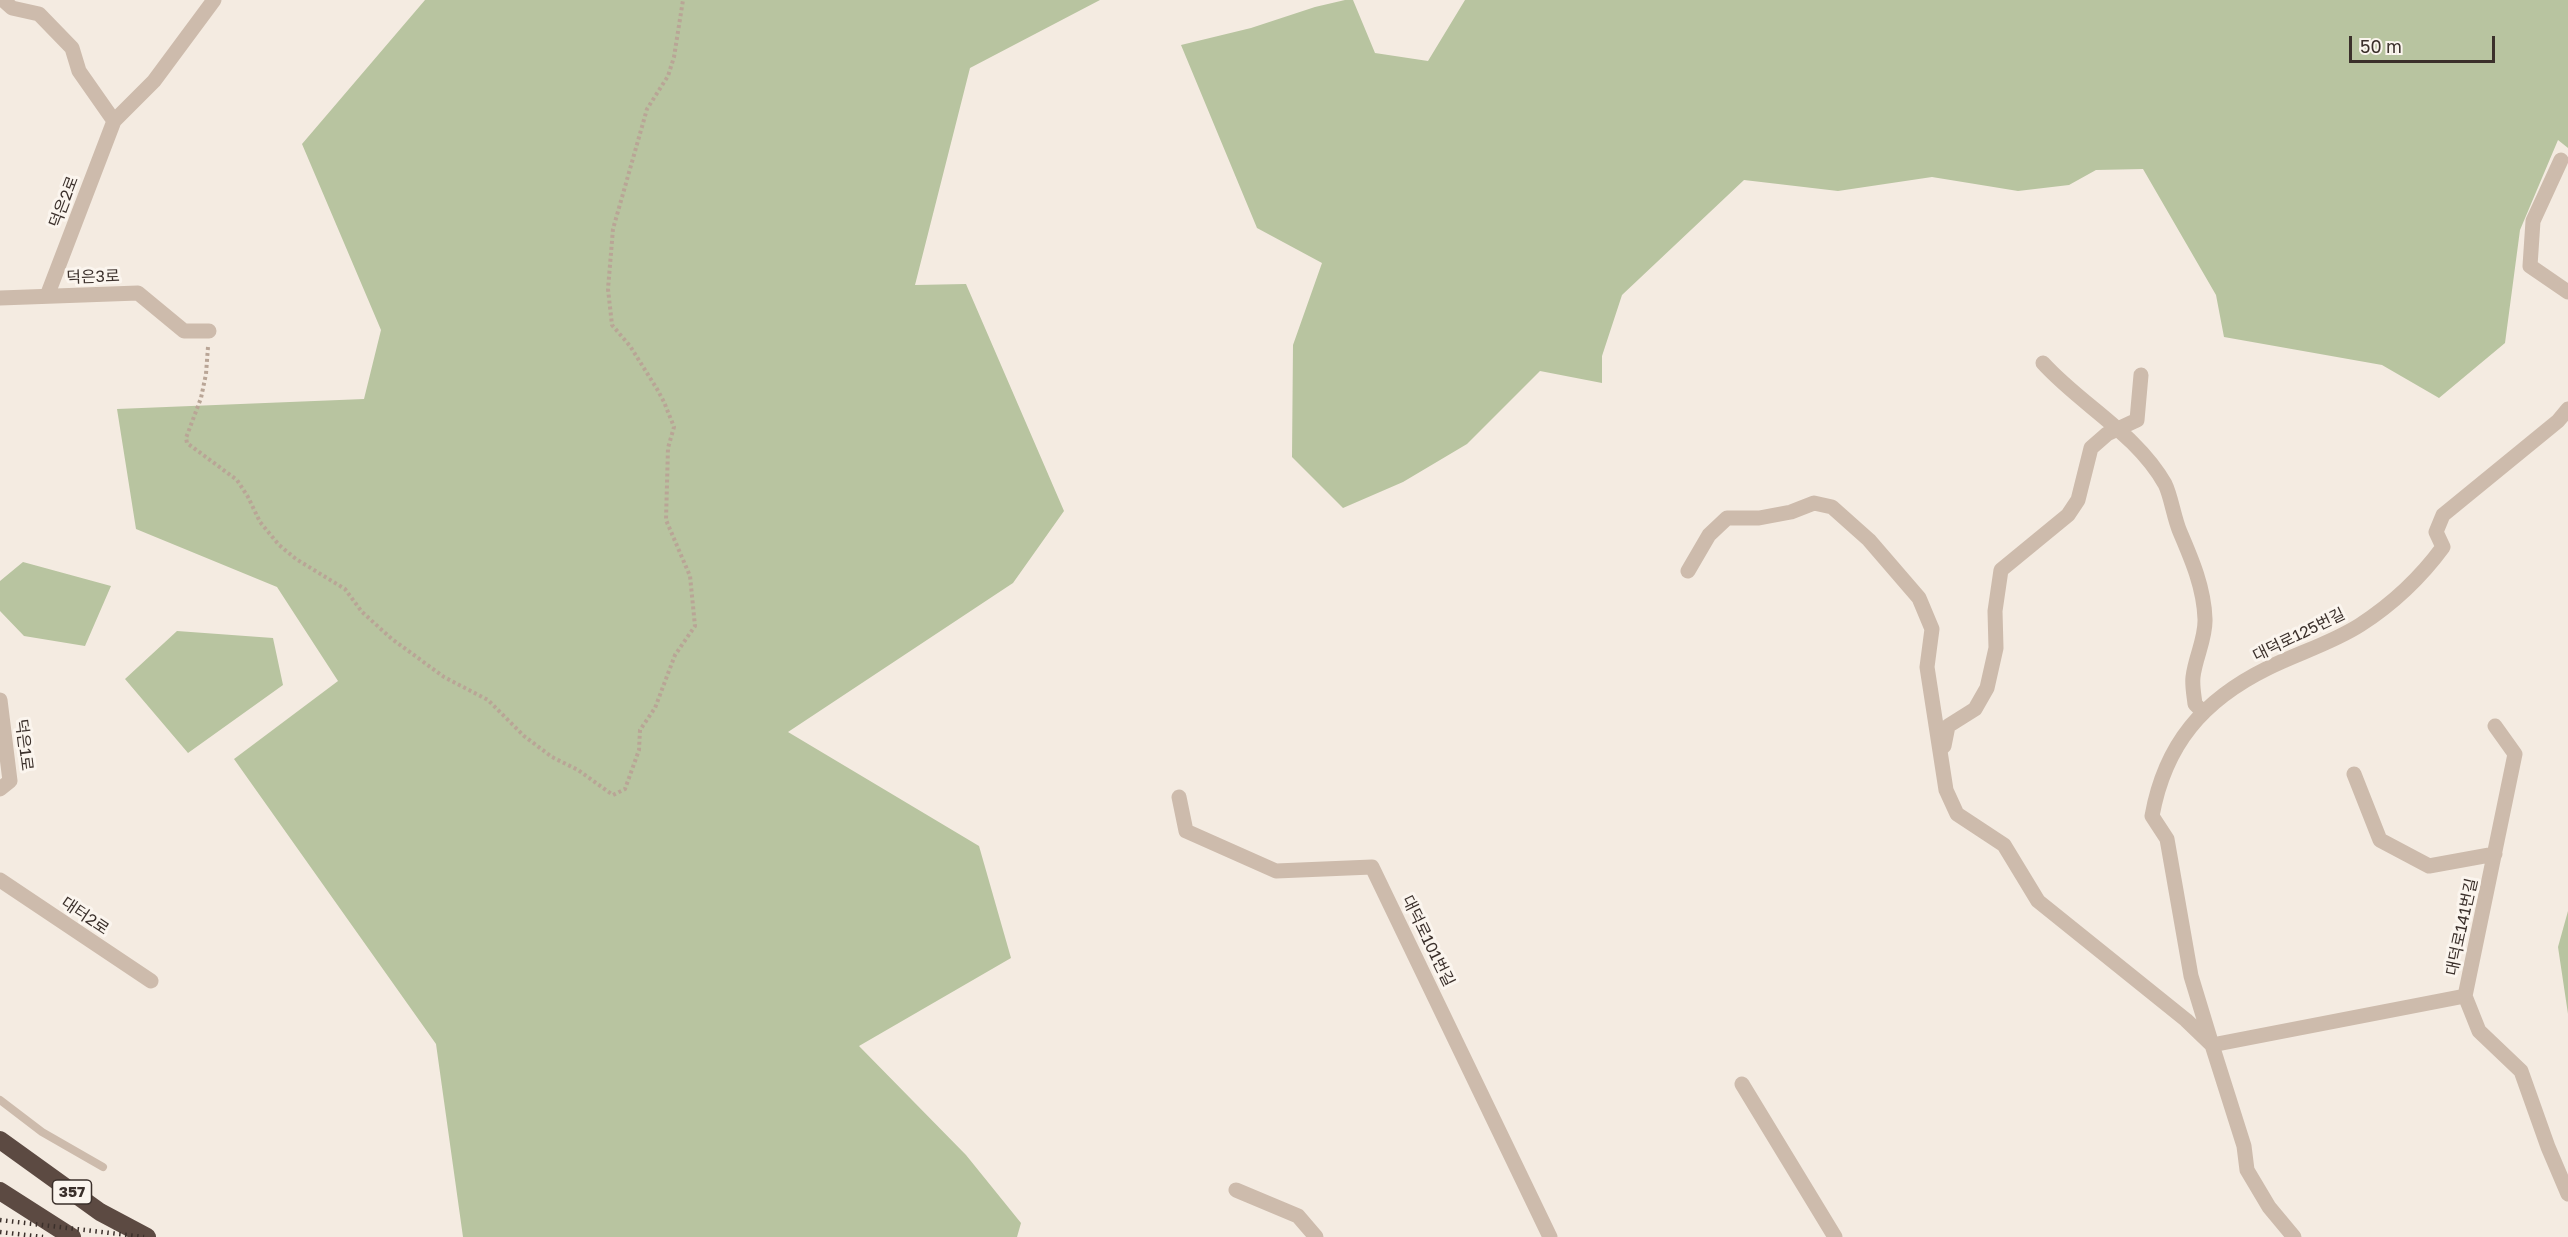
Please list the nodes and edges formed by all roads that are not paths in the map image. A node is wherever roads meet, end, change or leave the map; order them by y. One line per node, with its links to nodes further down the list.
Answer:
1 (3, 0): 3 (street)
2 (214, 0): 3 (street, 덕은2로)
3 (114, 121): 6 (street, 덕은2로)
4 (2561, 160): 5 (street)
5 (2568, 292)
6 (47, 296): 7 (street, 덕은3로); 8 (street, 덕은3로)
7 (0, 298)
8 (209, 331)
9 (2043, 363): 12 (street)
10 (2141, 375): 12 (street, 대덕로125번길)
11 (2568, 409): 15 (street, 대덕로125번길)
12 (2117, 428): 15 (street); 17 (street, 대덕로125번길)
13 (1688, 571): 17 (street, 대덕로125번길)
14 (0, 700): 19 (street, 덕은1로)
15 (2203, 712): 25 (street, 대덕로125번길)
16 (2495, 726): 21 (street, 대덕로141번길)
17 (1942, 755): 25 (street, 대덕로125번길)
18 (2354, 774): 21 (street, 대덕로141번길)
19 (0, 789)
20 (1179, 797): 36 (street, 대덕로101번길)
21 (2495, 854): 24 (street, 대덕로141번길)
22 (0, 880): 23 (street, 대터2로)
23 (151, 981)
24 (2465, 996): 25 (street); 32 (street, 대덕로141번길)
25 (2212, 1045): 38 (street, 대덕로125번길)
26 (1742, 1084): 37 (street)
27 (0, 1100): 29 (lane)
28 (0, 1140): 34 (highway, 357)
29 (103, 1167)
30 (1236, 1190): 35 (street)
31 (0, 1191): 33 (highway, 357)
32 (2568, 1194)
33 (72, 1237)
34 (147, 1237)
35 (1316, 1237)
36 (1550, 1237)
37 (1835, 1237)
38 (2294, 1237)

